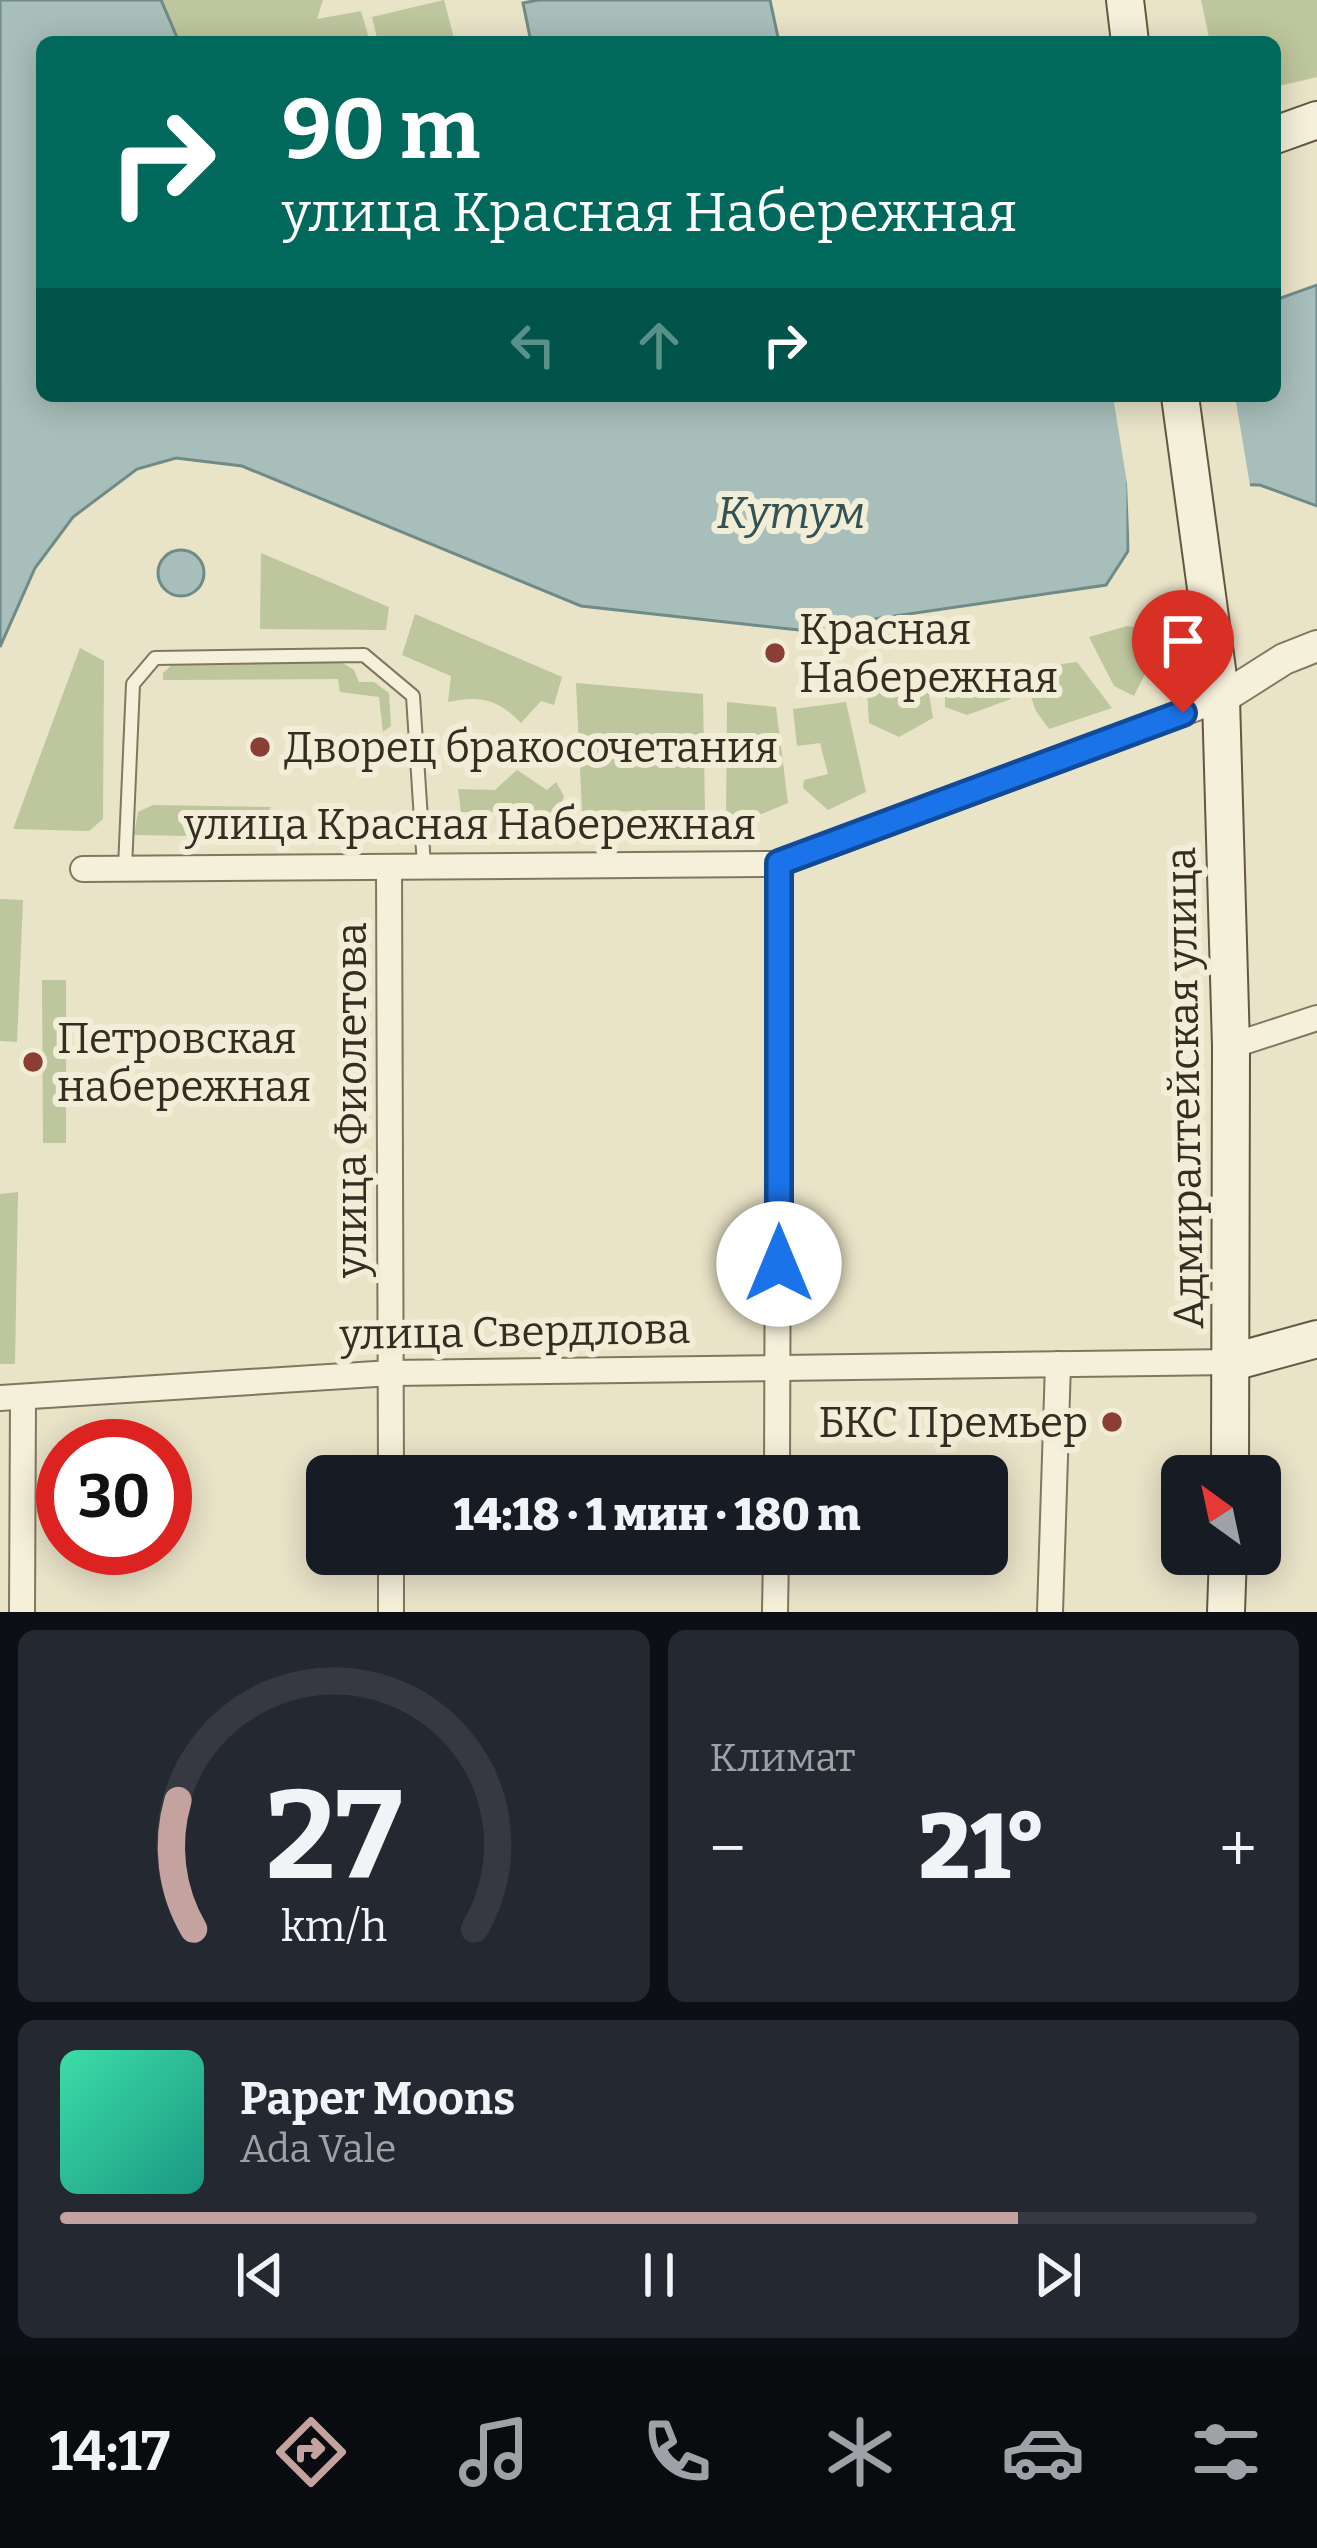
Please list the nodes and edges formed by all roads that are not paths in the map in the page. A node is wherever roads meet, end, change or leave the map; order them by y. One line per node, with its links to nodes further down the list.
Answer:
1 (1125, 0): 2 (main road)
2 (1129, 36)
3 (1317, 120): 4 (main road)
4 (1281, 133)
5 (1181, 402): 7 (main road, Адмиралтейская улица)
6 (1317, 646): 7 (street, улица Красная Набережная)
7 (1221, 699): 8 (street, улица Красная Набережная); 14 (main road, Адмиралтейская улица)
8 (779, 863): 9 (street, улица Красная Набережная); 18 (street)
9 (424, 866): 10 (street, улица Красная Набережная); 12 (lane)
10 (389, 867): 12 (street, улица Красная Набережная); 19 (street, улица Фиолетова)
11 (83, 869): 12 (street, улица Красная Набережная)
12 (125, 869)
13 (1317, 1018): 14 (street)
14 (1231, 1046): 16 (main road, Адмиралтейская улица)
15 (1317, 1339): 16 (main road, улица Свердлова)
16 (1233, 1362): 17 (street, улица Свердлова); 23 (main road, Адмиралтейская улица)
17 (1058, 1364): 18 (street, улица Свердлова); 30 (street)
18 (779, 1372): 19 (street, улица Свердлова); 22 (street)
19 (392, 1373): 20 (street, улица Свердлова); 21 (street, улица Фиолетова)
20 (12, 1400): 27 (street)
21 (391, 1455)
22 (777, 1455)
23 (1231, 1455)
24 (391, 1575): 28 (street)
25 (776, 1575): 29 (street)
26 (1227, 1575): 31 (main road)
27 (22, 1612)
28 (391, 1612)
29 (775, 1612)
30 (1049, 1612)
31 (1226, 1612)

